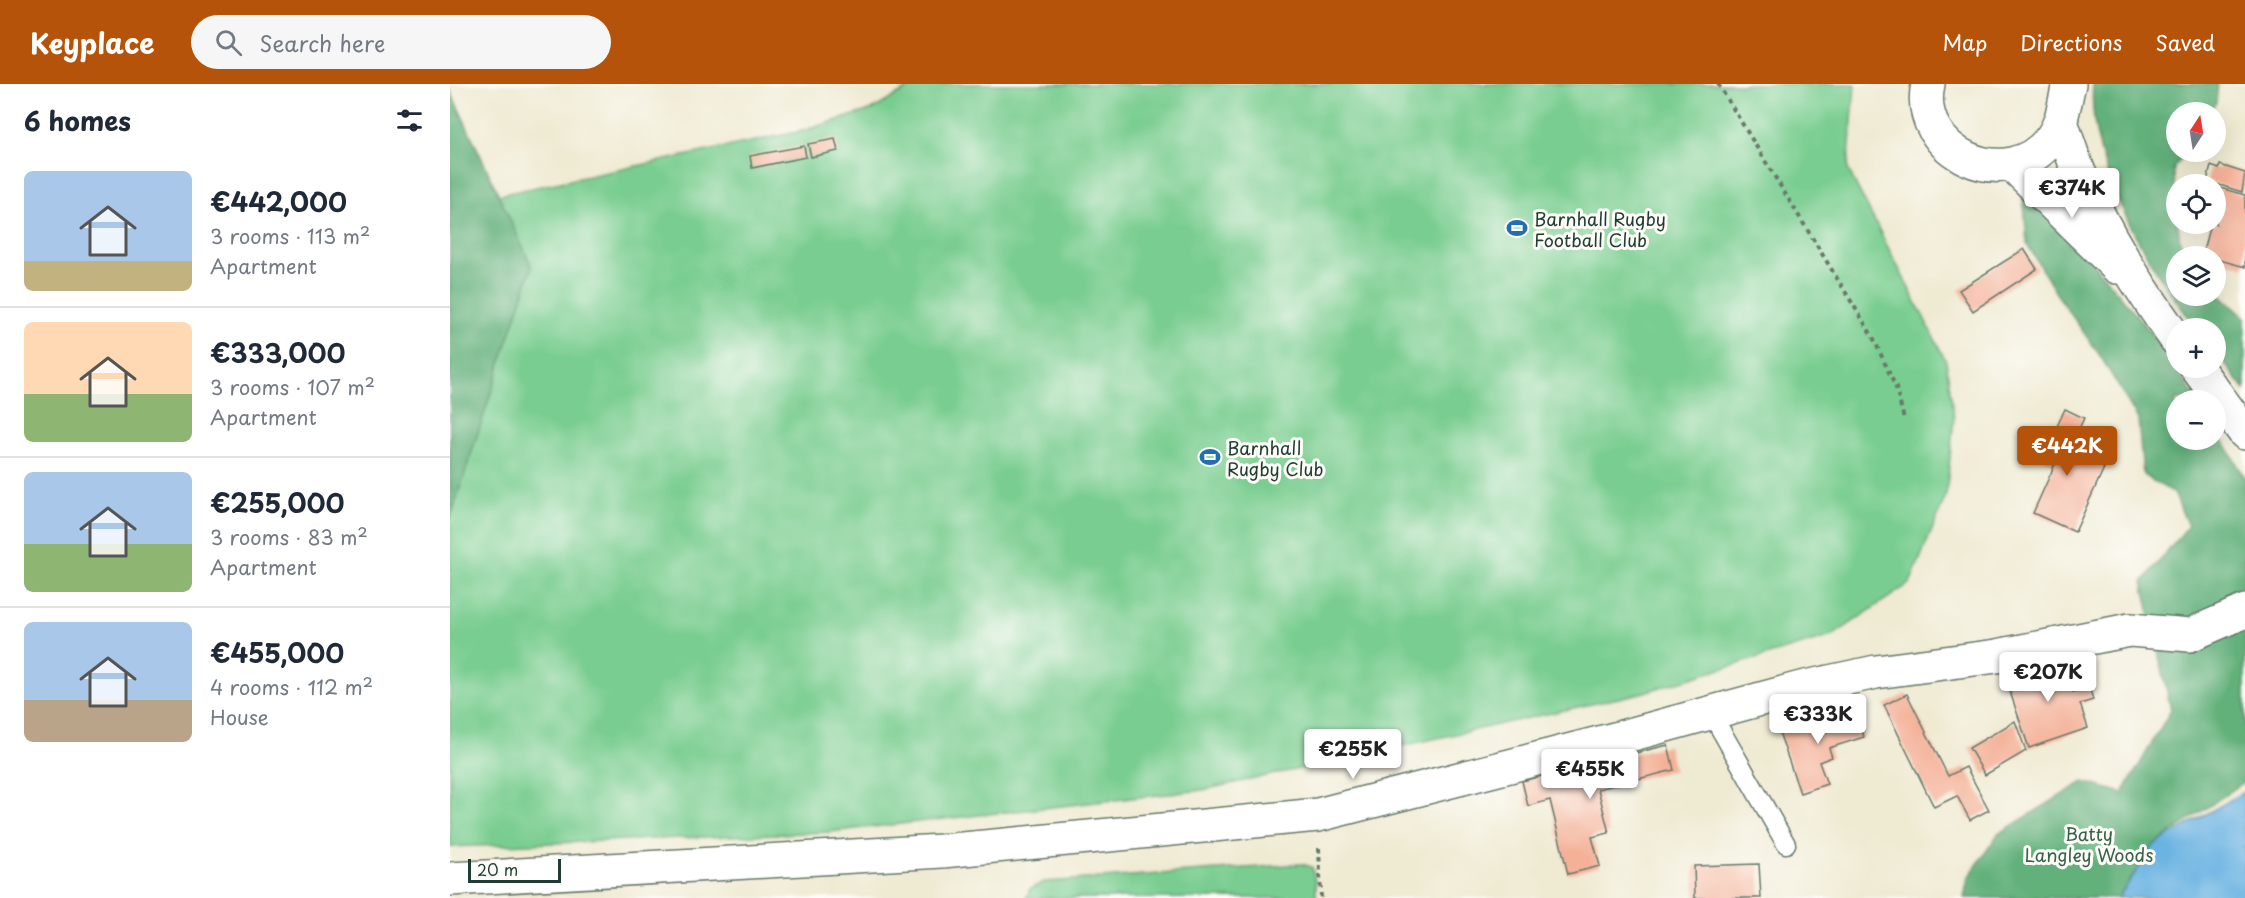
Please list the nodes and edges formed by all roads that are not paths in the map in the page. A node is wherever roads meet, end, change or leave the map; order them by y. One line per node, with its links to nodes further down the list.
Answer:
1 (1928, 84): 3 (street)
2 (2064, 97): 3 (street); 4 (street)
3 (2013, 165): 4 (street)
4 (2141, 290): 5 (street)
5 (2166, 325)
6 (2204, 378): 7 (street)
7 (2245, 433)
8 (2245, 610): 9 (street)
9 (1711, 712): 10 (lane); 11 (street)
10 (1786, 844)
11 (450, 879)

